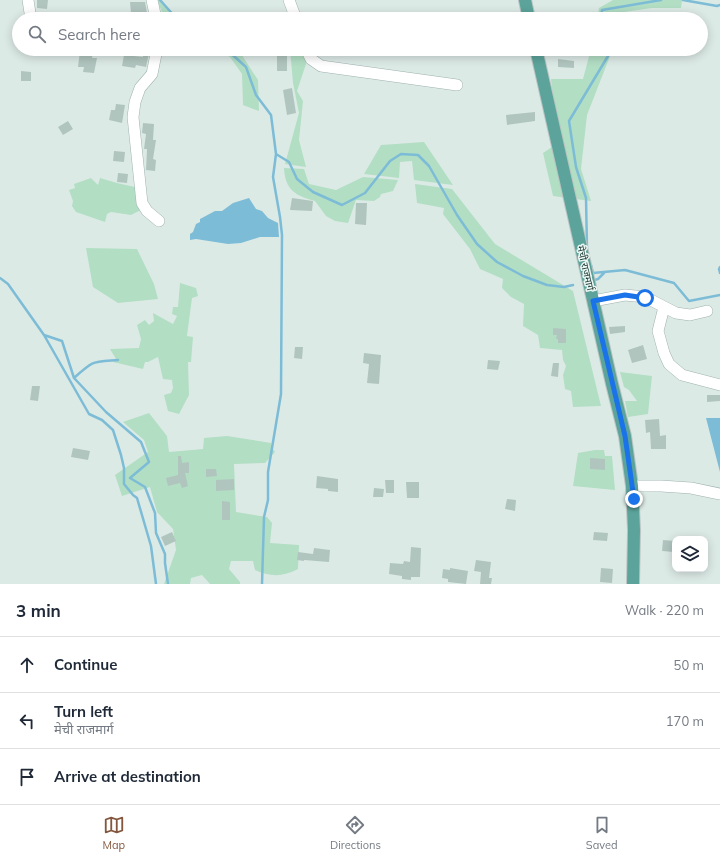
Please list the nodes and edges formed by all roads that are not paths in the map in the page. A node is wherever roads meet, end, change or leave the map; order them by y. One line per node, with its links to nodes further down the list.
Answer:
1 (28, 0): 5 (street)
2 (152, 0): 6 (street)
3 (289, 0): 7 (street)
4 (525, 0): 8 (main road)
5 (30, 12)
6 (155, 12)
7 (293, 12)
8 (528, 12)
9 (156, 56): 13 (street)
10 (310, 56): 12 (street)
11 (538, 56): 14 (main road, मेची राजमार्ग)
12 (457, 85)
13 (159, 221)
14 (593, 301): 15 (street); 18 (main road, मेची राजमार्ग)
15 (664, 307): 16 (street); 17 (street)
16 (707, 311)
17 (720, 385)
18 (632, 486): 19 (street); 20 (main road, मेची राजमार्ग)
19 (720, 494)
20 (633, 584)

